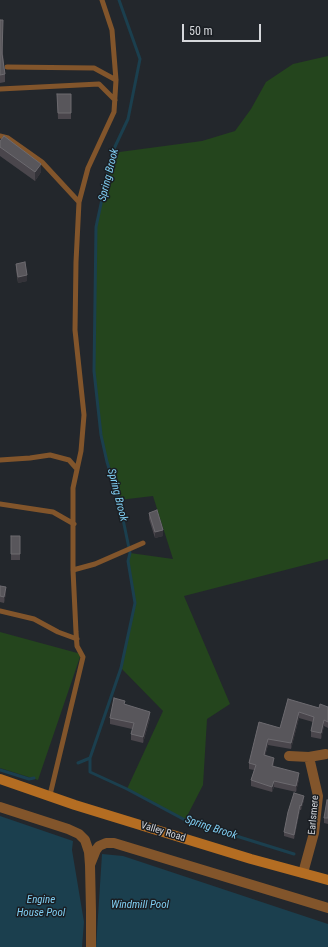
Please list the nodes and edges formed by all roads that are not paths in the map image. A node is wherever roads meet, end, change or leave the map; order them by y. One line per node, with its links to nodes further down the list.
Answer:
1 (100, 0): 3 (lane)
2 (6, 67): 3 (lane)
3 (116, 80): 5 (lane)
4 (0, 89): 5 (lane)
5 (115, 100): 7 (lane)
6 (0, 136): 7 (lane)
7 (79, 202): 9 (lane)
8 (0, 460): 9 (lane)
9 (77, 469): 11 (lane)
10 (0, 504): 11 (lane)
11 (74, 524): 13 (lane)
12 (143, 543): 13 (lane)
13 (73, 570): 15 (lane)
14 (0, 611): 15 (lane)
15 (77, 639): 20 (lane)
16 (326, 754): 18 (street)
17 (289, 756): 18 (street)
18 (309, 757): 23 (street, Earlsmere)
19 (0, 779): 20 (street, Valley Road)
20 (50, 795): 23 (street, Valley Road)
21 (0, 808): 22 (street)
22 (90, 865): 25 (street); 26 (street)
23 (303, 873): 24 (street, Valley Road)
24 (328, 880)
25 (328, 908)
26 (91, 947)

